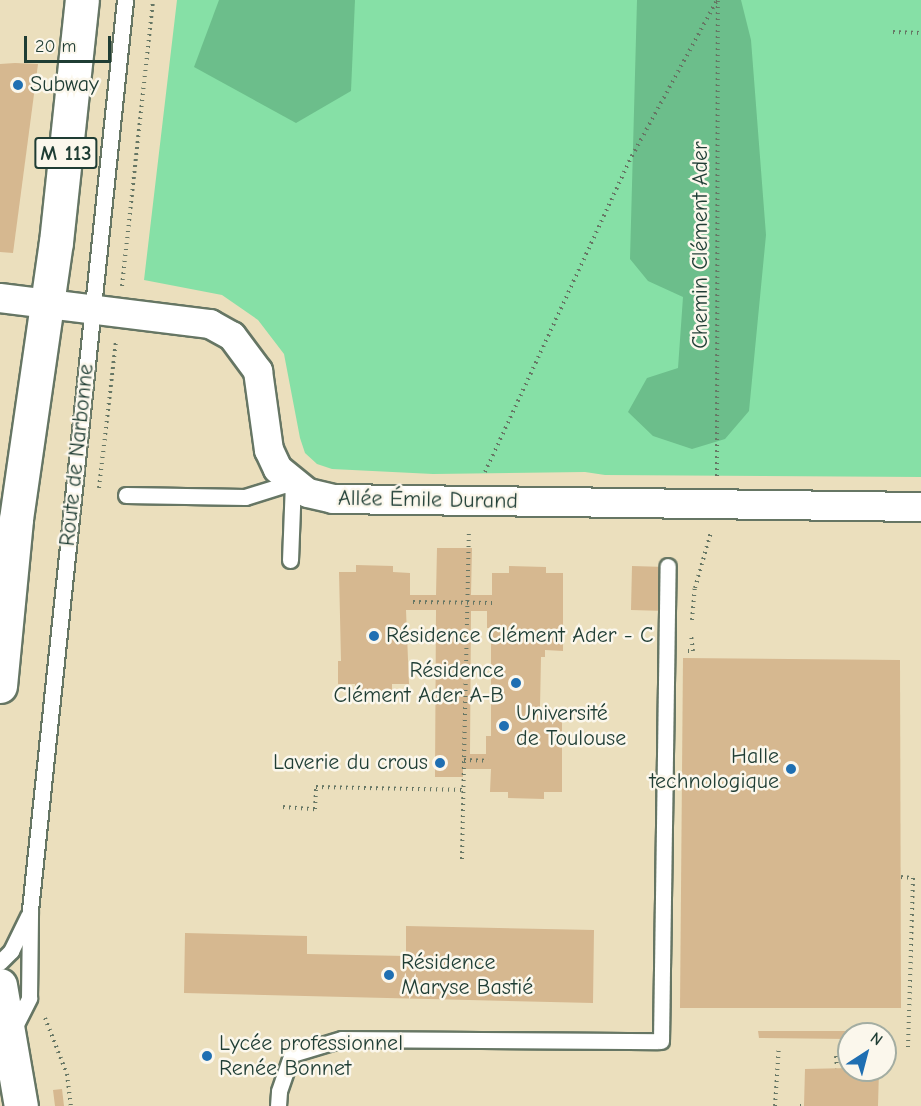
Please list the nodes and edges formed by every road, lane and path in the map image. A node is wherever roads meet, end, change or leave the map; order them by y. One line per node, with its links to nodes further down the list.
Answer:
1 (82, 0): 9 (main road, M 113)
2 (125, 0): 10 (lane, Route de Narbonne)
3 (153, 0): 7 (path)
4 (718, 0): 11 (path); 13 (path, Chemin Clément Ader)
5 (893, 32): 6 (path)
6 (921, 33)
7 (122, 294)
8 (0, 298): 9 (street, Allée Émile Durand)
9 (46, 305): 10 (street, Allée Émile Durand); 22 (main road, M 113)
10 (91, 310): 12 (street, Allée Émile Durand); 29 (lane, Route de Narbonne)
11 (478, 477)
12 (292, 482): 14 (lane); 15 (street, Allée Émile Durand); 17 (lane)
13 (717, 489)
14 (126, 495)
15 (921, 507)
16 (469, 528): 20 (path)
17 (290, 560)
18 (668, 566): 40 (lane)
19 (413, 602): 20 (path)
20 (468, 602): 21 (path); 23 (path)
21 (492, 603)
22 (0, 686)
23 (465, 760): 24 (path); 25 (path)
24 (488, 761)
25 (464, 790): 26 (path); 27 (path)
26 (283, 807)
27 (462, 859)
28 (901, 877): 35 (path)
29 (30, 910): 30 (lane, Route de Narbonne); 32 (lane, Route de Narbonne)
30 (0, 962)
31 (0, 984): 32 (main road)
32 (5, 1031): 38 (main road)
33 (56, 1045): 39 (path)
34 (779, 1046): 41 (path)
35 (908, 1049)
36 (836, 1056): 37 (path)
37 (837, 1068)
38 (21, 1106)
39 (71, 1106)
40 (278, 1106)
41 (775, 1106)

